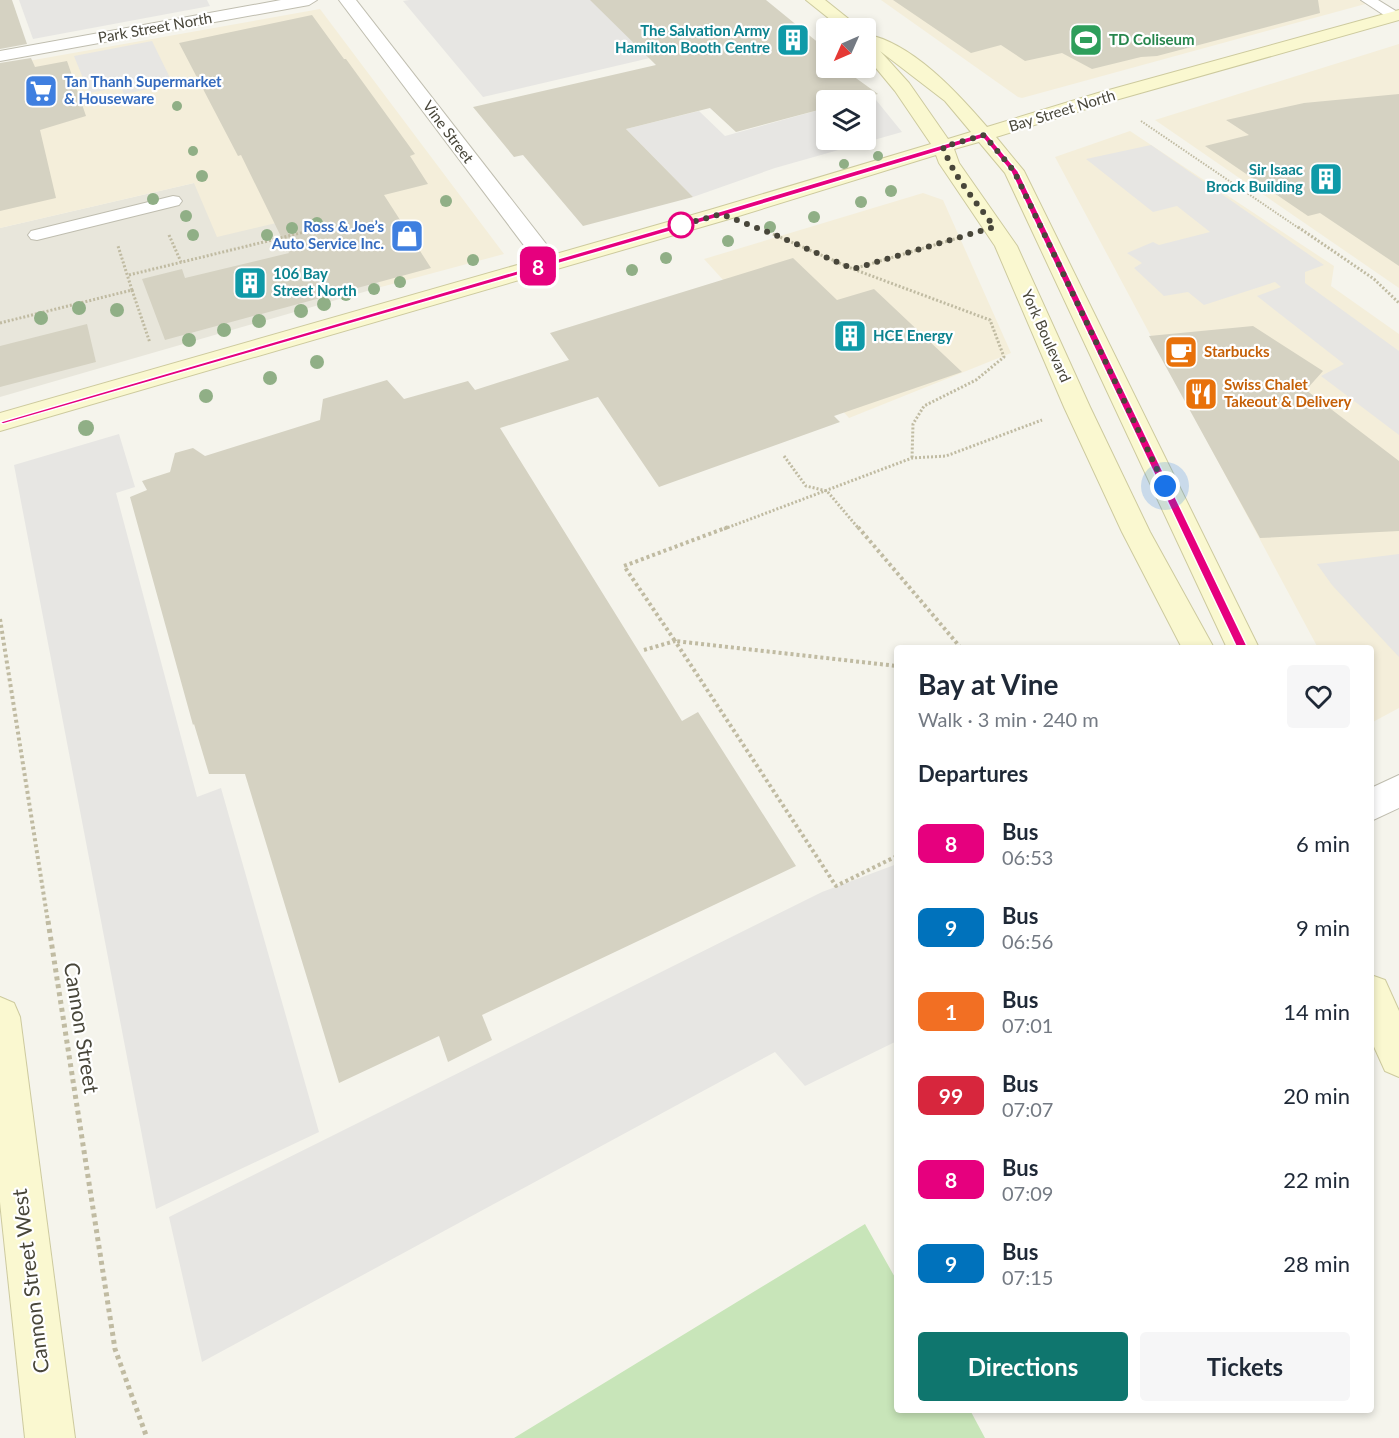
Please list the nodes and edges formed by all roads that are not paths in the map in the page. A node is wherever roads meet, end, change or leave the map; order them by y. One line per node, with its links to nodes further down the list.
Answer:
1 (309, 0): 8 (street, Park Street North)
2 (347, 0): 14 (street, Vine Street)
3 (814, 0): 6 (main road)
4 (1368, 0): 5 (lane)
5 (1398, 16): 10 (main road, Bay Street North)
6 (838, 18)
7 (876, 44): 10 (main road, York Boulevard)
8 (0, 56)
9 (876, 58): 11 (main road, York Boulevard)
10 (984, 135): 11 (main road, Bay Street North); 17 (main road, York Boulevard)
11 (943, 147): 14 (main road, Bay Street North); 16 (main road, York Boulevard)
12 (173, 201): 13 (lane)
13 (37, 235)
14 (549, 263): 15 (main road, Bay Street North)
15 (0, 422)
16 (1196, 645)
17 (1241, 645)
18 (1399, 790): 19 (street)
19 (1374, 804)
20 (1374, 1001): 22 (main road)
21 (0, 1017): 23 (main road, Cannon Street West)
22 (1399, 1057)
23 (50, 1438)

